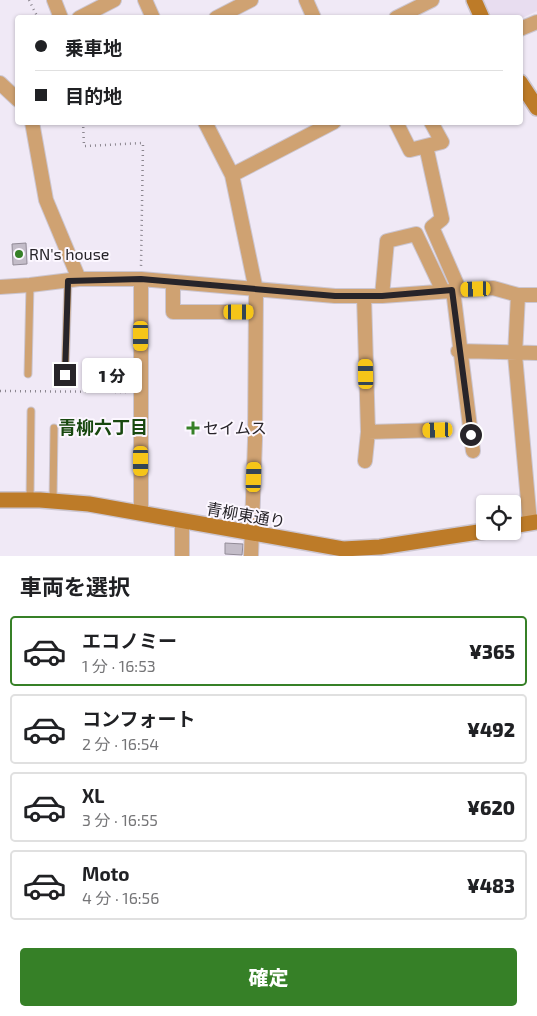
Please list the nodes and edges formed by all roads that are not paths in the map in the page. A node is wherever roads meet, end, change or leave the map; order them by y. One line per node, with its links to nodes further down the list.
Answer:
1 (54, 0): 8 (street)
2 (114, 0): 9 (street)
3 (145, 0): 10 (street)
4 (251, 0): 11 (street)
5 (306, 0): 12 (street)
6 (432, 0): 13 (street)
7 (474, 0): 14 (street)
8 (61, 15)
9 (85, 15)
10 (152, 15)
11 (222, 15)
12 (313, 15)
13 (402, 15)
14 (481, 15)
15 (537, 22): 16 (street)
16 (523, 29)
17 (0, 83): 19 (street)
18 (523, 87): 20 (street)
19 (15, 97)
20 (537, 108)
21 (33, 125): 29 (street)
22 (207, 125): 27 (street)
23 (328, 125): 27 (street)
24 (398, 125): 26 (street)
25 (433, 125): 26 (street)
26 (426, 146): 34 (street)
27 (232, 175): 33 (street)
28 (141, 279): 29 (street); 30 (street); 54 (street)
29 (74, 280): 31 (street); 44 (lane)
30 (173, 282): 33 (street); 39 (street)
31 (30, 285): 32 (street); 43 (lane)
32 (0, 287)
33 (256, 290): 37 (street); 39 (street)
34 (452, 290): 35 (street); 38 (street); 38 (street); 40 (street)
35 (518, 295): 36 (street); 41 (street)
36 (537, 295)
37 (364, 296): 38 (street); 48 (street)
38 (382, 296)
39 (255, 312): 58 (street)
40 (459, 351): 41 (street); 49 (street)
41 (515, 352): 42 (street); 56 (street)
42 (537, 353)
43 (28, 374)
44 (65, 375)
45 (31, 411): 52 (lane)
46 (54, 428): 53 (lane)
47 (438, 430): 48 (street)
48 (368, 432): 50 (street)
49 (473, 451)
50 (365, 461)
51 (0, 500): 52 (street, 青柳東通り)
52 (30, 500): 53 (street, 青柳東通り)
53 (53, 501): 54 (street, 青柳東通り)
54 (141, 513): 55 (street, 青柳東通り)
55 (182, 521): 58 (street, 青柳東通り); 59 (street)
56 (533, 523)
57 (476, 531): 58 (street, 青柳東通り)
58 (252, 533): 60 (street)
59 (182, 556)
60 (252, 556)

